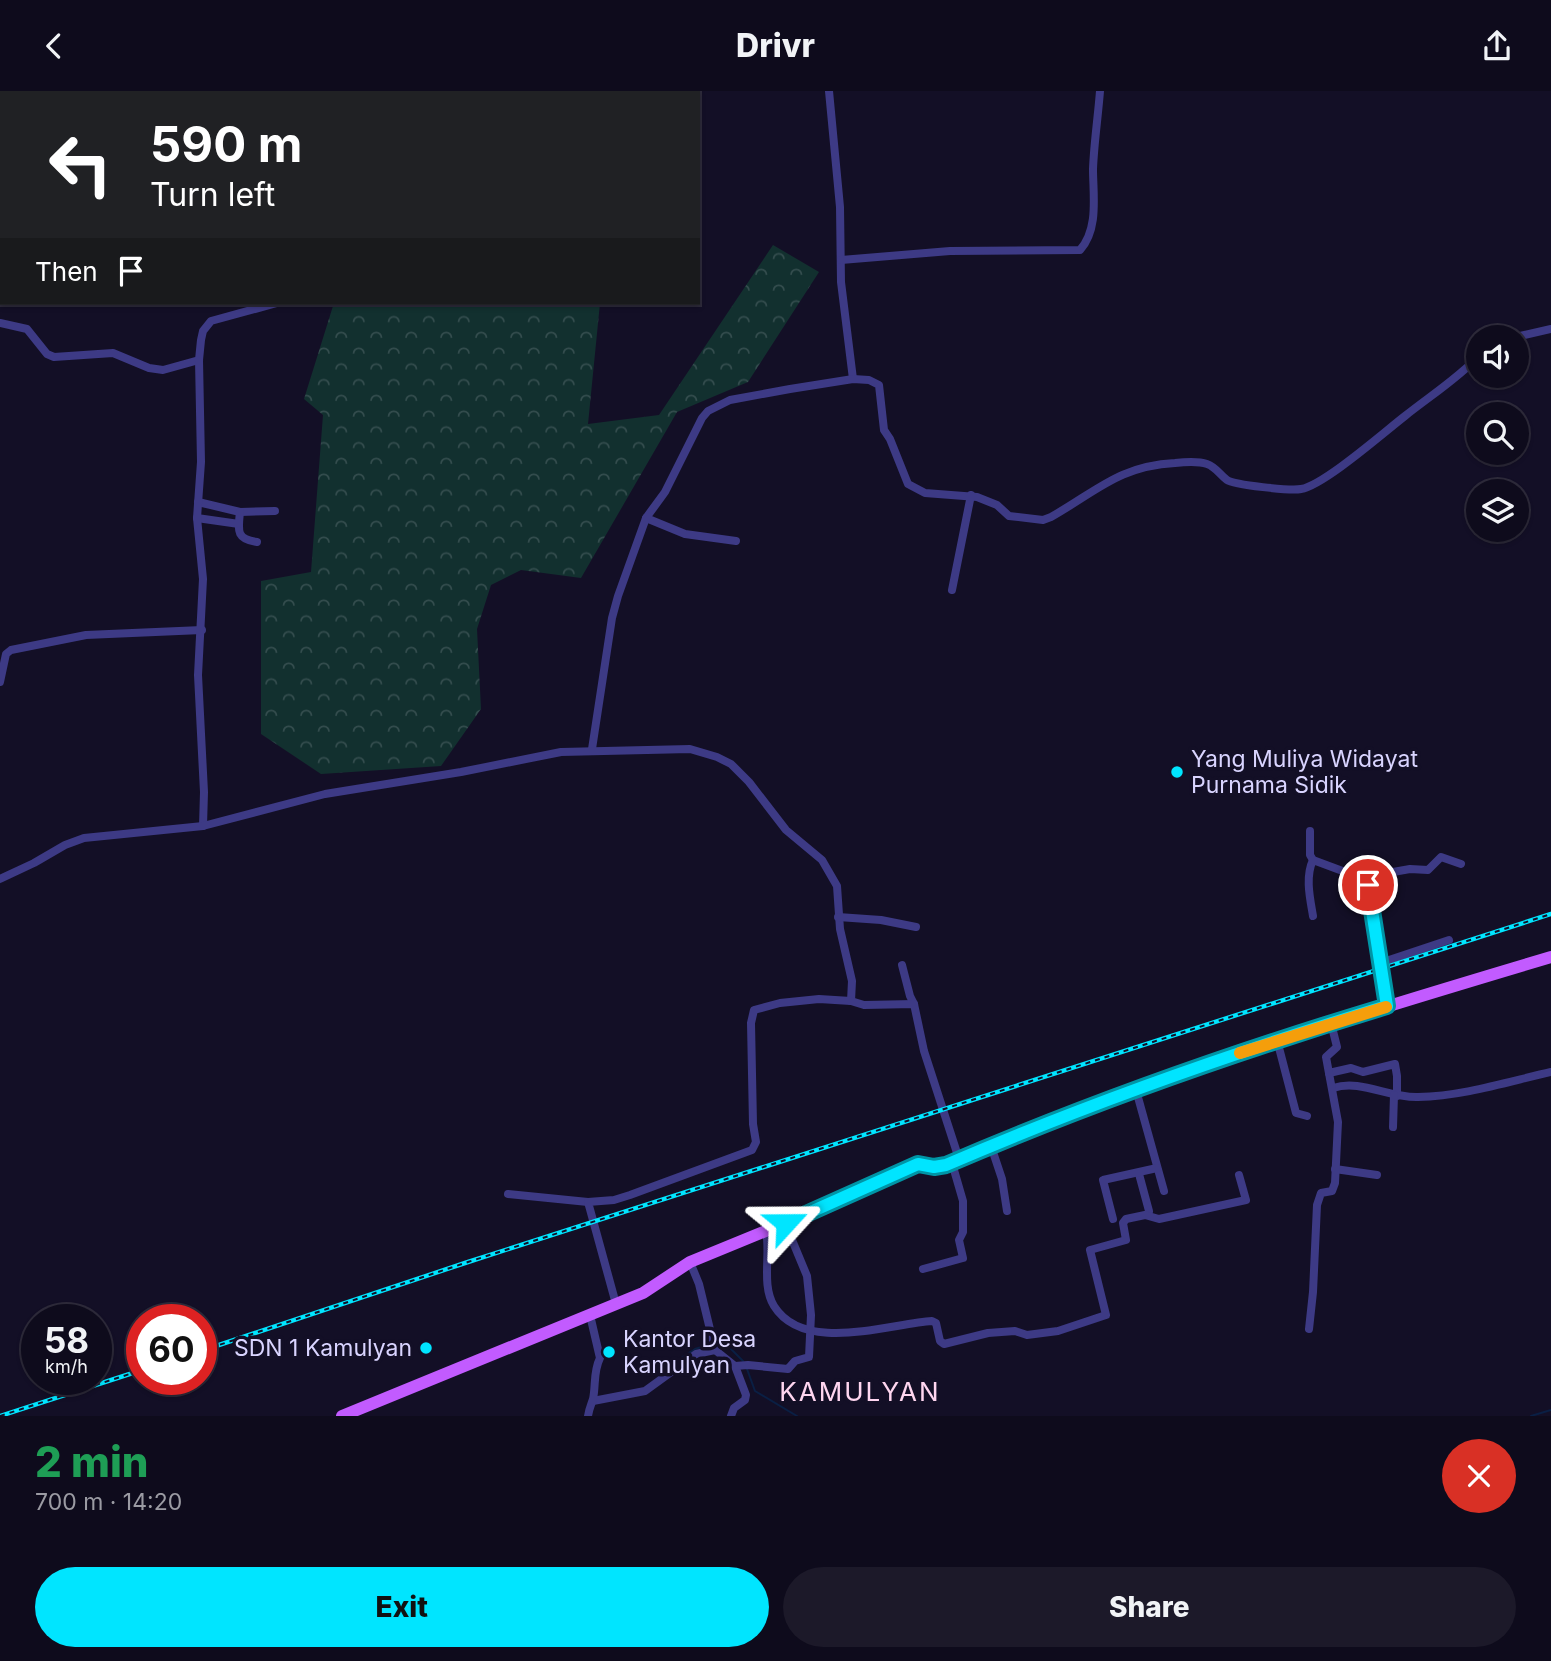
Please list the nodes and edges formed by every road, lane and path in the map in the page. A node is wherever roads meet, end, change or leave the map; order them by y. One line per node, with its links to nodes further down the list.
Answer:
1 (830, 91): 3 (street)
2 (1100, 91): 3 (street)
3 (841, 260): 10 (street)
4 (270, 305): 8 (street)
5 (0, 323): 8 (street)
6 (1551, 330): 7 (street)
7 (1529, 334)
8 (199, 360): 12 (street)
9 (1466, 368): 11 (street)
10 (853, 379): 11 (street); 16 (street)
11 (971, 495): 20 (street)
12 (198, 502): 14 (street); 15 (street)
13 (275, 511): 14 (street)
14 (240, 512): 17 (street)
15 (197, 518): 17 (street); 21 (street)
16 (646, 518): 18 (street); 23 (street)
17 (239, 524): 19 (street)
18 (736, 541)
19 (257, 542)
20 (952, 590)
21 (202, 630): 22 (street); 24 (street)
22 (0, 681)
23 (592, 749): 24 (street); 31 (street)
24 (203, 827): 28 (street)
25 (1310, 831): 26 (street)
26 (1313, 860): 29 (street); 30 (street)
27 (1461, 864): 29 (street)
28 (0, 879)
29 (1367, 883): 35 (street)
30 (1313, 916)
31 (838, 917): 32 (street); 37 (street)
32 (916, 927)
33 (1449, 940): 35 (street)
34 (1551, 957): 39 (main road)
35 (1380, 963): 39 (street)
36 (902, 965): 38 (street)
37 (851, 1001): 38 (street); 58 (street)
38 (914, 1004): 50 (street)
39 (1387, 1006): 40 (main road)
40 (1331, 1023): 41 (main road); 43 (street)
41 (1277, 1040): 45 (main road); 47 (street)
42 (1551, 1072): 46 (street)
43 (1329, 1073): 44 (street); 46 (street)
44 (1333, 1088): 46 (street); 52 (street)
45 (1136, 1090): 49 (main road); 51 (street)
46 (1396, 1095): 48 (street)
47 (1307, 1116)
48 (1393, 1128)
49 (991, 1146): 50 (main road); 59 (street)
50 (955, 1161): 62 (main road); 65 (street)
51 (1157, 1168): 53 (street); 56 (street)
52 (1335, 1169): 55 (street); 68 (street)
53 (1139, 1174): 60 (street); 61 (street)
54 (1239, 1175): 69 (street)
55 (1377, 1175)
56 (1164, 1191)
57 (508, 1194): 58 (street)
58 (588, 1202): 66 (street)
59 (1007, 1211)
60 (1149, 1211)
61 (1113, 1219)
62 (786, 1223): 63 (main road); 69 (street)
63 (766, 1231): 64 (main road); 69 (street)
64 (690, 1262): 66 (main road); 70 (street)
65 (923, 1269)
66 (616, 1304): 67 (main road)
67 (590, 1315): 72 (street); 73 (main road)
68 (1309, 1329)
69 (810, 1330): 71 (street)
70 (715, 1350): 71 (street); 72 (street)
71 (742, 1365): 75 (street)
72 (593, 1401): 74 (street)
73 (342, 1416)
74 (589, 1416)
75 (731, 1416)

